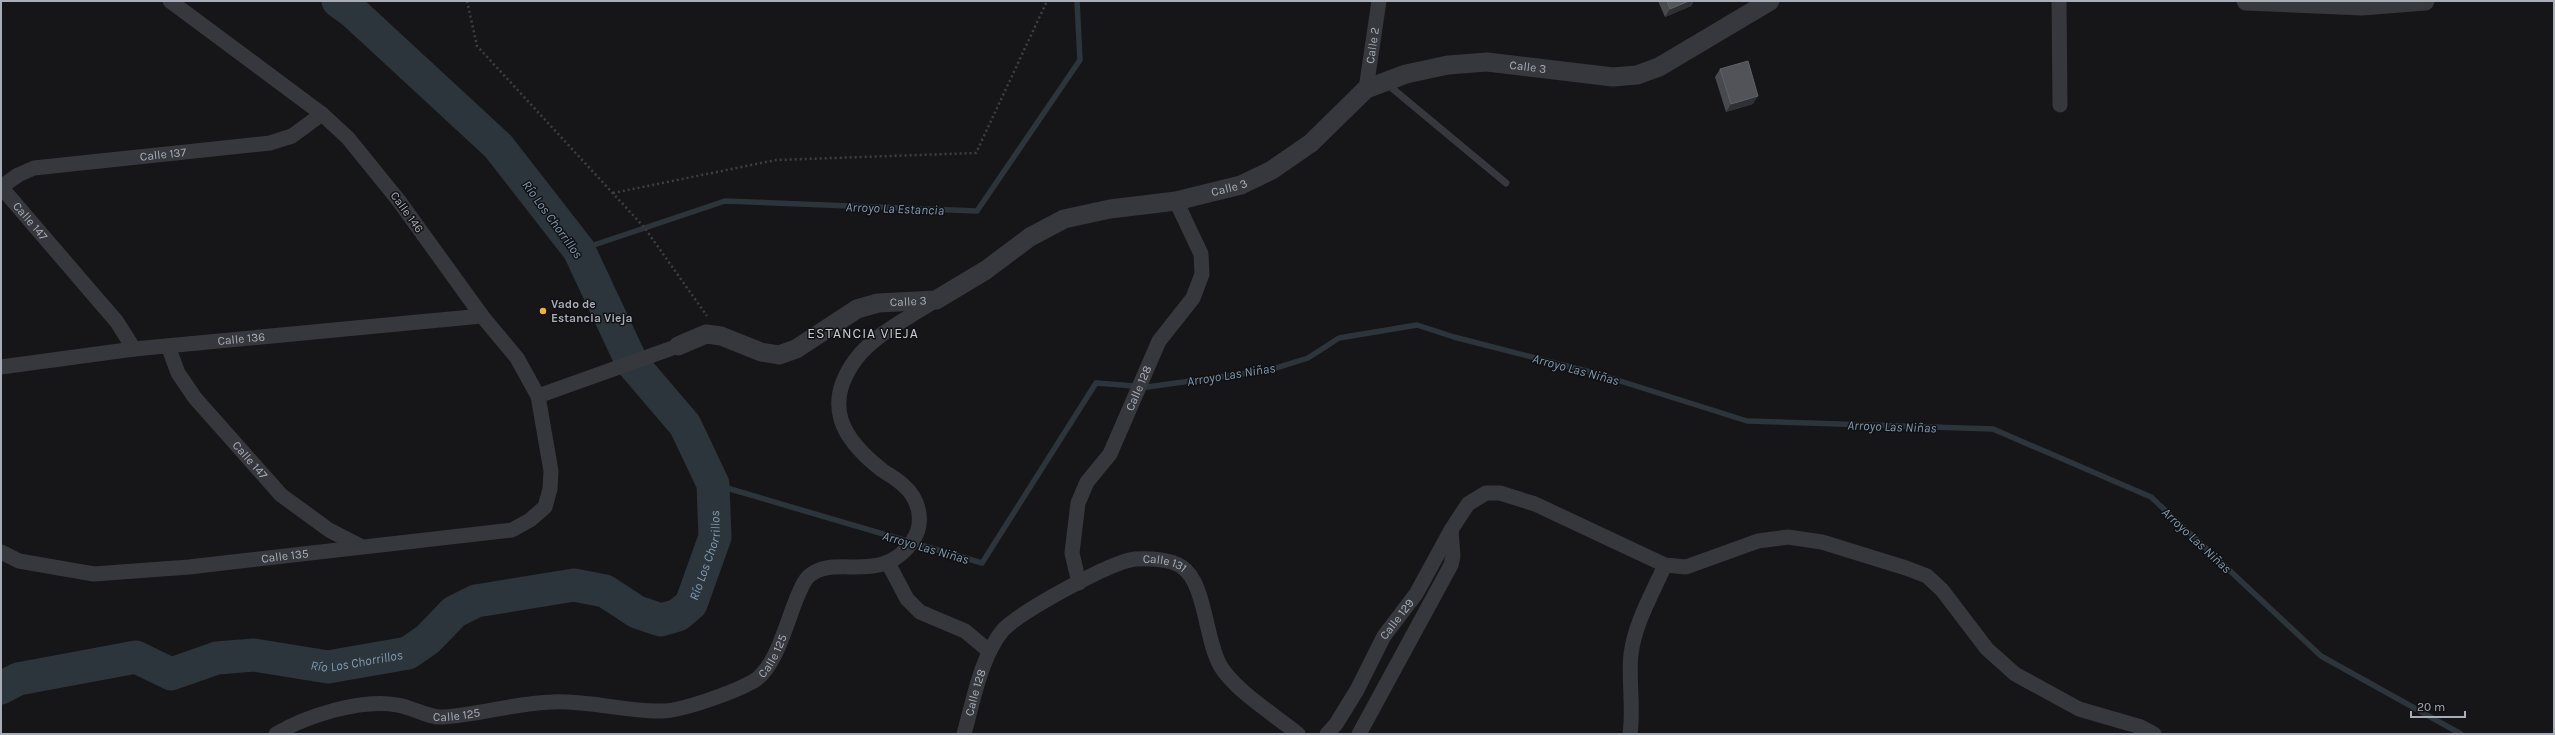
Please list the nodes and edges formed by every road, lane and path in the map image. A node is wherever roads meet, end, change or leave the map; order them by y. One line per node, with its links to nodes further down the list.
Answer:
1 (170, 1): 13 (street, Calle 146)
2 (467, 1): 16 (path)
3 (1047, 1): 16 (path)
4 (1379, 1): 11 (street, Calle 2)
5 (1770, 1): 10 (street, Calle 3)
6 (2059, 1): 12 (street)
7 (2246, 1): 9 (street)
8 (2425, 1): 9 (street)
9 (2363, 4)
10 (1385, 82): 11 (street, Calle 3); 14 (lane)
11 (1366, 90): 17 (street, Calle 3)
12 (2060, 105)
13 (322, 114): 15 (street, Calle 137); 19 (street, Calle 146)
14 (1506, 183)
15 (1, 187): 23 (street, Calle 147)
16 (612, 193): 20 (path)
17 (1176, 201): 18 (street, Calle 3); 32 (street, Calle 128)
18 (936, 300): 20 (street, Calle 3); 30 (street)
19 (482, 316): 21 (street, Calle 136); 25 (street, Calle 146)
20 (721, 336): 22 (street, Calle 3)
21 (168, 346): 23 (street, Calle 136); 28 (street, Calle 147)
22 (678, 346): 25 (street)
23 (134, 349): 24 (street, Calle 136)
24 (1, 367)
25 (538, 396): 26 (street, Calle 146)
26 (550, 489): 28 (street, Calle 135)
27 (1451, 530): 31 (street, Calle 129); 37 (street, Calle 129); 38 (street)
28 (360, 546): 29 (street, Calle 135)
29 (1, 552)
30 (888, 564): 33 (street); 34 (street, Calle 125)
31 (1665, 565): 39 (street); 40 (street)
32 (1079, 583): 33 (street, Calle 131); 36 (street, Calle 131)
33 (989, 651): 35 (street, Calle 128)
34 (276, 734)
35 (964, 734)
36 (1298, 734)
37 (1327, 734)
38 (1359, 734)
39 (1630, 734)
40 (2154, 734)

